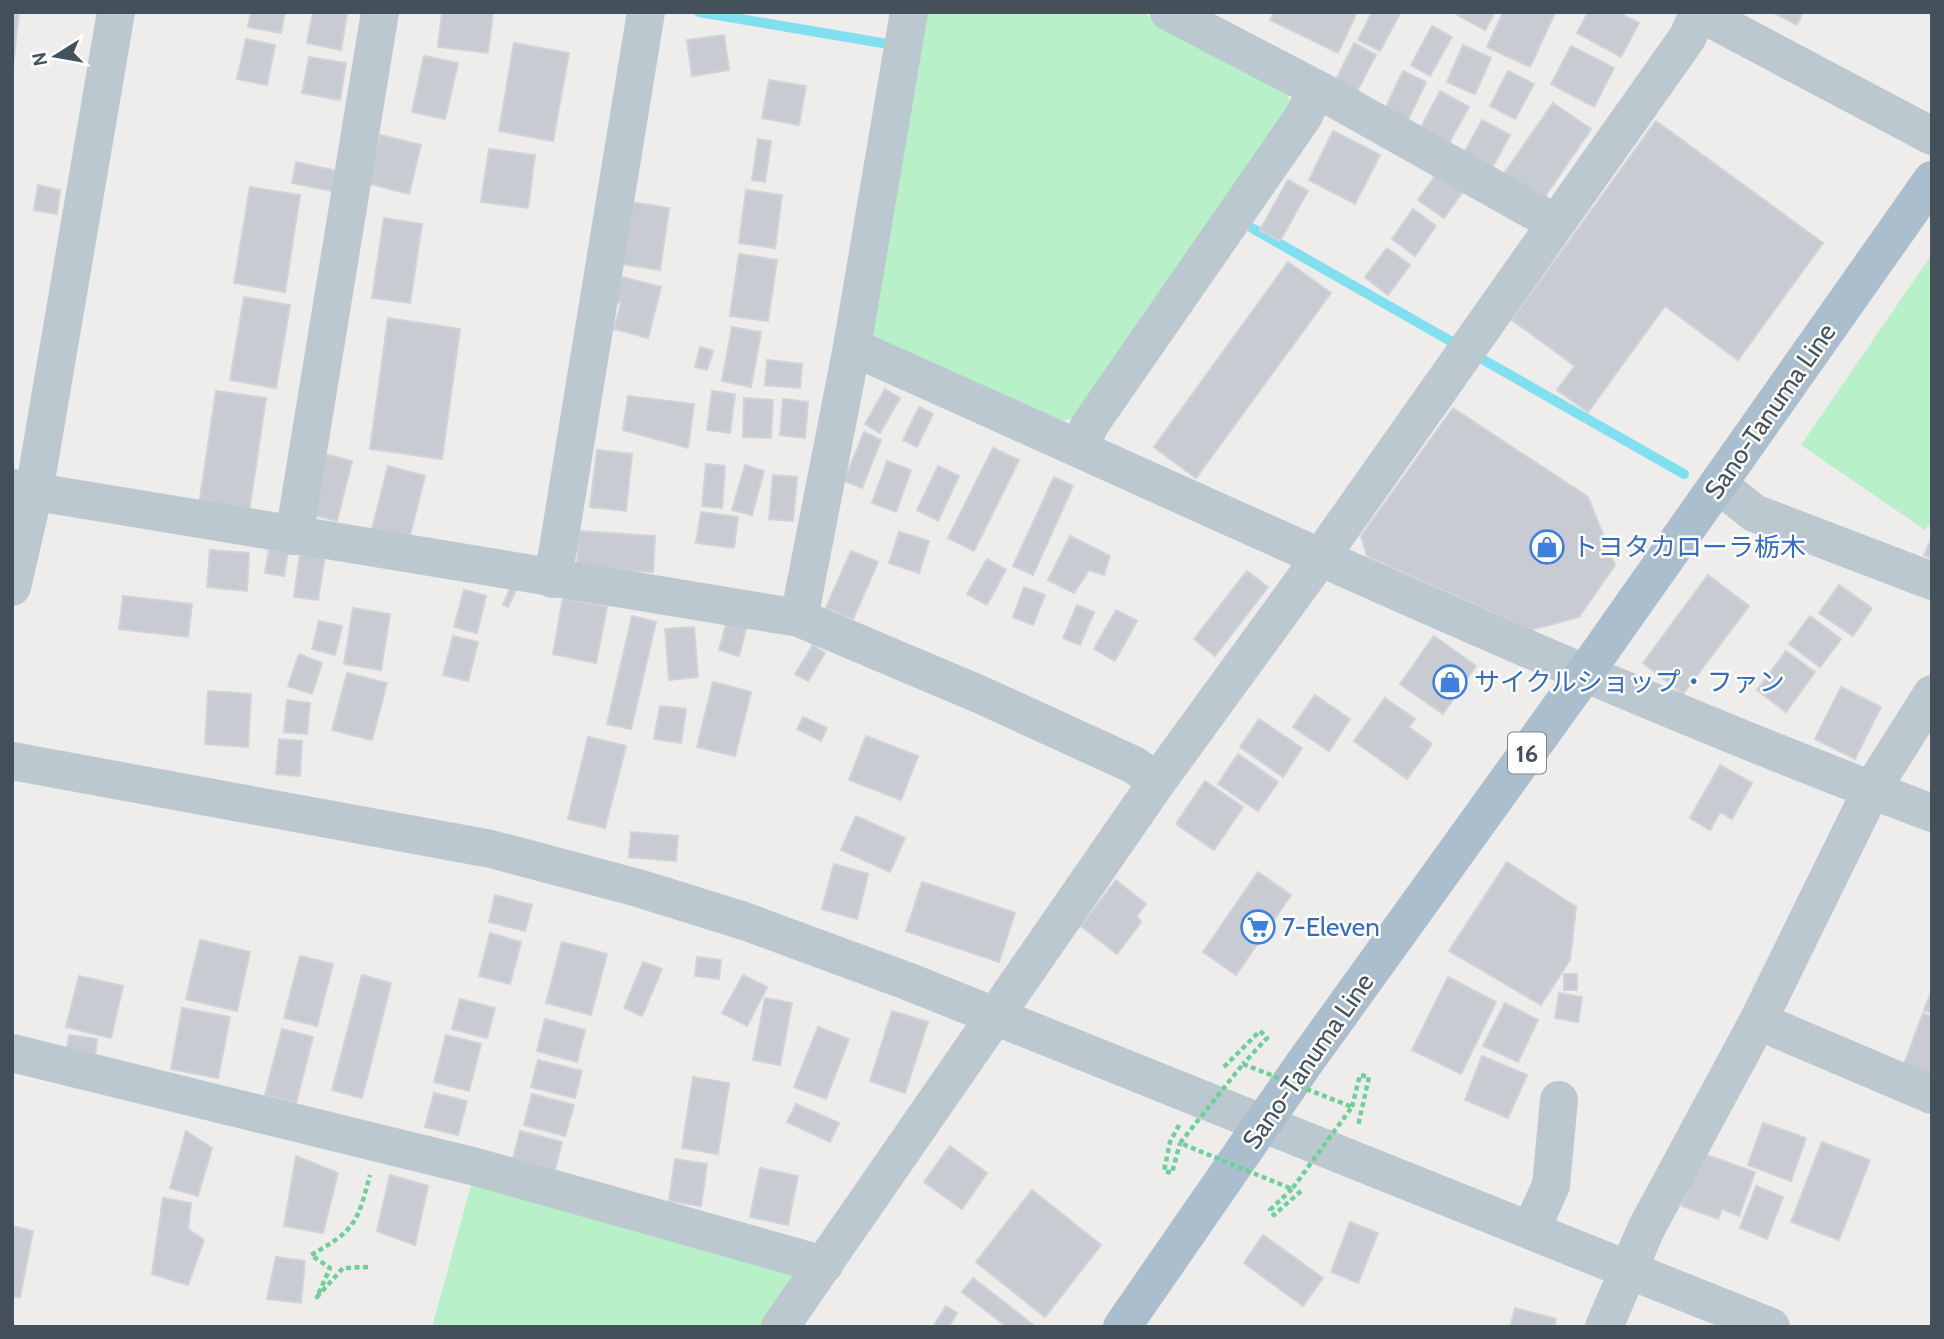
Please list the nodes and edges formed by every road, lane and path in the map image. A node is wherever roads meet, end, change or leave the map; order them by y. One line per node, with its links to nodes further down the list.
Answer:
1 (116, 12): 14 (street)
2 (380, 12): 15 (street)
3 (646, 12): 17 (street)
4 (909, 12): 11 (street)
5 (1168, 12): 7 (street)
6 (1699, 13): 8 (street); 10 (street)
7 (1317, 89): 10 (street); 12 (street)
8 (1932, 136)
9 (1932, 180): 13 (main road, Sano-Tanuma Line / 16)
10 (1555, 223): 16 (street)
11 (852, 347): 12 (street); 20 (street)
12 (1080, 449): 16 (street)
13 (1718, 484): 18 (street); 21 (main road, Sano-Tanuma Line / 16)
14 (23, 490): 15 (street); 19 (street)
15 (294, 536): 17 (street)
16 (1320, 558): 21 (street); 24 (street)
17 (553, 579): 20 (street)
18 (1932, 581)
19 (12, 587)
20 (799, 618): 24 (street)
21 (1585, 673): 25 (street); 36 (main road, Sano-Tanuma Line / 16)
22 (1932, 694): 25 (street)
23 (12, 761): 27 (street)
24 (1157, 782): 27 (street)
25 (1872, 789): 26 (street); 28 (street)
26 (1932, 813)
27 (997, 1018): 36 (street); 43 (street)
28 (1758, 1021): 32 (street); 45 (street)
29 (12, 1053): 39 (street)
30 (1243, 1064): 31 (path); 34 (path, bridge); 38 (path, bridge)
31 (1224, 1067)
32 (1932, 1095)
33 (1559, 1100): 42 (street)
34 (1352, 1107): 37 (path); 40 (path, bridge)
35 (1179, 1125): 38 (path)
36 (1262, 1125): 42 (street); 47 (main road, Sano-Tanuma Line / 16)
37 (1358, 1126)
38 (1180, 1143): 40 (path, bridge)
39 (379, 1144): 43 (street); 44 (path)
40 (1293, 1189): 41 (path)
41 (1301, 1191)
42 (1531, 1230): 45 (street)
43 (824, 1265): 46 (street)
44 (368, 1267)
45 (1629, 1269): 48 (street); 49 (street)
46 (780, 1327)
47 (1122, 1327)
48 (1604, 1327)
49 (1771, 1327)

